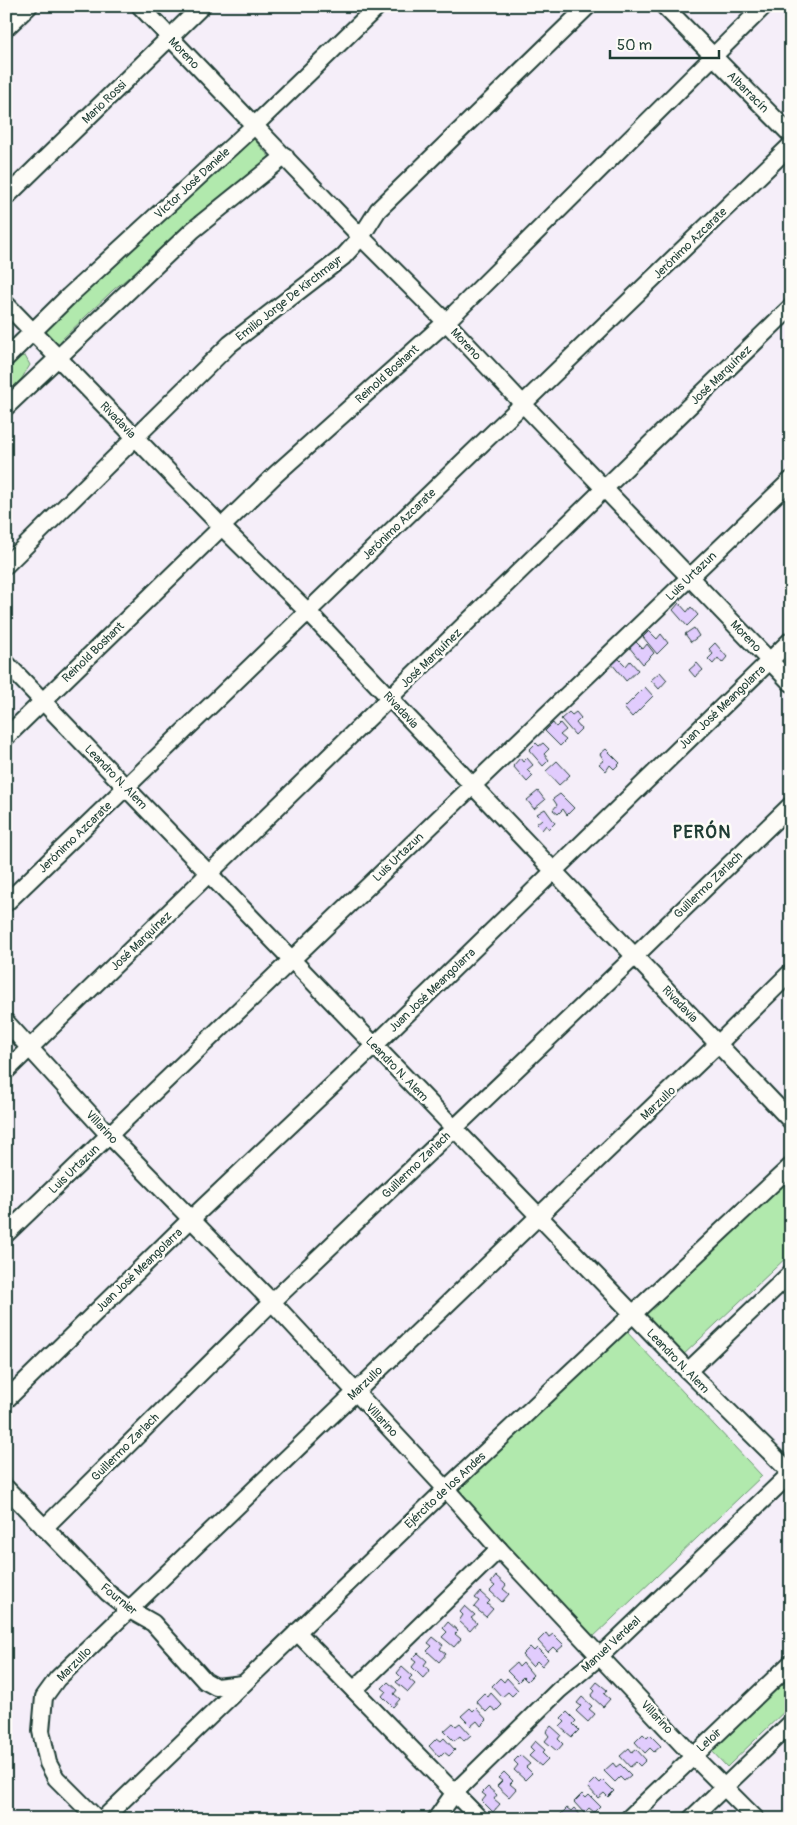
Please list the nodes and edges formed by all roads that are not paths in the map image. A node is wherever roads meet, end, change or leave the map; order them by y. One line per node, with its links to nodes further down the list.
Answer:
1 (29, 6): 8 (street)
2 (140, 6): 9 (street, Moreno)
3 (202, 6): 9 (street, Mario Rossi)
4 (378, 6): 11 (street, Víctor José Daniele)
5 (588, 6): 16 (street, Emilio Jorge De Kirchmayr)
6 (664, 6): 10 (street, Albarracín)
7 (764, 6): 10 (street, Reinold Boshant)
8 (6, 28)
9 (170, 37): 11 (street, Moreno); 15 (street, Mario Rossi)
10 (713, 56): 12 (street, Albarracín); 19 (street, Reinold Boshant)
11 (255, 125): 14 (street, Moreno); 20 (street, Víctor José Daniele)
12 (791, 135)
13 (791, 145): 23 (street, Jerónimo Azcarate)
14 (285, 156): 16 (street, Moreno); 21 (street)
15 (6, 197)
16 (361, 237): 19 (street, Moreno); 25 (street, Emilio Jorge De Kirchmayr)
17 (6, 304): 20 (street, Rivadavia)
18 (791, 308): 27 (street, José Marquínez)
19 (446, 322): 23 (street, Moreno); 28 (street, Reinold Boshant)
20 (33, 332): 21 (street, Rivadavia); 22 (street, Víctor José Daniele)
21 (57, 357): 24 (street); 25 (street, Rivadavia)
22 (6, 358)
23 (523, 404): 27 (street, Moreno); 31 (street, Jerónimo Azcarate)
24 (6, 407)
25 (136, 438): 28 (street, Rivadavia); 29 (street, Emilio Jorge De Kirchmayr)
26 (791, 480): 30 (street, Luis Urtazun)
27 (604, 489): 30 (street, Moreno); 36 (street, José Marquínez)
28 (221, 526): 31 (street, Rivadavia); 37 (street, Reinold Boshant)
29 (6, 565)
30 (689, 578): 33 (street, Moreno); 39 (street, Luis Urtazun)
31 (308, 612): 36 (street, Rivadavia); 40 (street, Jerónimo Azcarate)
32 (791, 640): 33 (street, Juan José Meangolarra)
33 (770, 661): 35 (street, Moreno); 42 (street, Juan José Meangolarra)
34 (6, 663): 37 (street, Leandro N. Alem)
35 (791, 683)
36 (390, 698): 39 (street, Rivadavia); 43 (street, José Marquínez)
37 (44, 700): 38 (street, Reinold Boshant); 40 (street, Leandro N. Alem)
38 (6, 737)
39 (473, 786): 42 (street, Rivadavia); 46 (street, Luis Urtazun)
40 (126, 788): 43 (street, Leandro N. Alem); 44 (street, Jerónimo Azcarate)
41 (791, 805): 45 (street, Guillermo Zarlach)
42 (554, 872): 45 (street, Rivadavia); 50 (street, Juan José Meangolarra)
43 (209, 874): 46 (street, Leandro N. Alem); 51 (street, José Marquínez)
44 (6, 903)
45 (635, 956): 49 (street, Rivadavia); 54 (street, Guillermo Zarlach)
46 (292, 960): 50 (street, Leandro N. Alem); 55 (street, Luis Urtazun)
47 (791, 972): 49 (street, Marzullo)
48 (6, 1022): 51 (street, Villarino)
49 (718, 1044): 53 (street, Rivadavia); 57 (street, Marzullo)
50 (374, 1046): 54 (street, Leandro N. Alem); 58 (street, Juan José Meangolarra)
51 (31, 1048): 52 (street, José Marquínez); 55 (street, Villarino)
52 (6, 1071)
53 (791, 1121)
54 (454, 1128): 57 (street, Leandro N. Alem); 61 (street, Guillermo Zarlach)
55 (109, 1134): 58 (street, Villarino); 59 (street, Luis Urtazun)
56 (791, 1166): 62 (street, Ejército de los Andes)
57 (539, 1217): 62 (street, Leandro N. Alem); 64 (street, Marzullo)
58 (191, 1219): 61 (street, Villarino); 65 (street, Juan José Meangolarra)
59 (6, 1234)
60 (791, 1273): 63 (street)
61 (272, 1302): 64 (street, Villarino); 69 (street, Guillermo Zarlach)
62 (634, 1315): 63 (street, Leandro N. Alem); 68 (street, Ejército de los Andes)
63 (688, 1371): 66 (street, Leandro N. Alem)
64 (356, 1392): 68 (street, Villarino); 71 (street, Marzullo)
65 (6, 1400)
66 (791, 1473): 73 (street, Manuel Verdeal)
67 (6, 1488): 69 (street, Fournier)
68 (446, 1489): 70 (street, Villarino); 72 (street, Ejército de los Andes)
69 (44, 1528): 71 (street, Fournier)
70 (499, 1549): 73 (street, Villarino); 76 (street)
71 (130, 1610): 75 (street, Fournier); 82 (street, Marzullo)
72 (297, 1632): 75 (street, Ejército de los Andes); 76 (street)
73 (600, 1656): 78 (street, Villarino); 80 (street, Manuel Verdeal)
74 (791, 1663): 78 (street, Leloir)
75 (243, 1684): 83 (street, Ejército de los Andes)
76 (354, 1690): 80 (street)
77 (791, 1723): 79 (street)
78 (693, 1756): 79 (street, Villarino); 81 (street, Leloir)
79 (724, 1787): 86 (street); 87 (street, Villarino)
80 (455, 1792): 84 (street, Manuel Verdeal); 85 (street)
81 (636, 1816)
82 (96, 1819)
83 (103, 1819)
84 (436, 1819)
85 (480, 1819)
86 (691, 1819)
87 (756, 1819)

